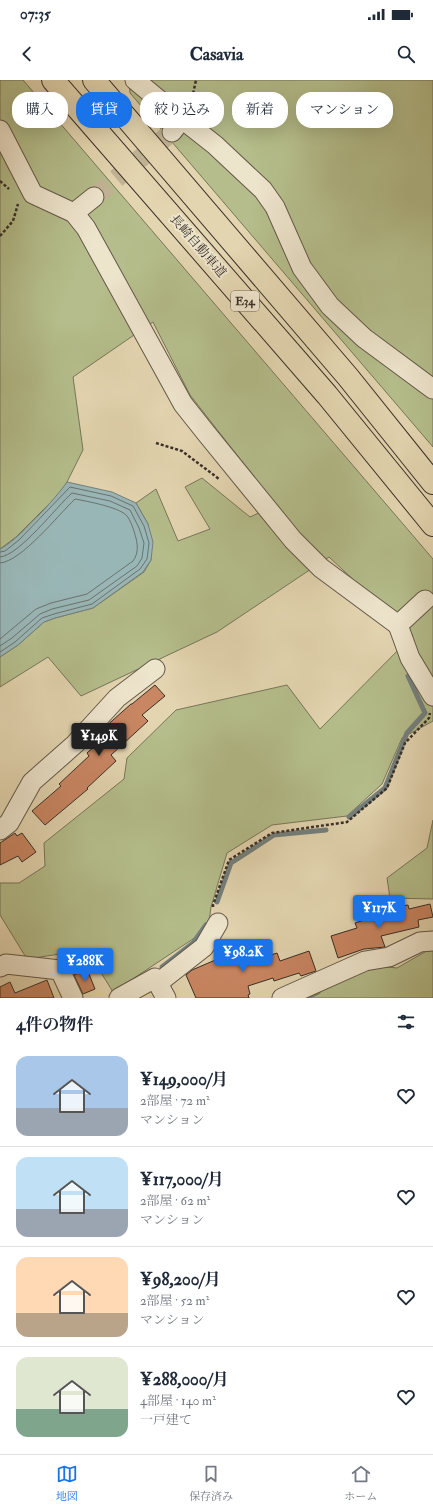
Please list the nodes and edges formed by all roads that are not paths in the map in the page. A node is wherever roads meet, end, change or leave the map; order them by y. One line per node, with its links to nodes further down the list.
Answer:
1 (53, 80): 9 (highway, 長崎自動車道 / E34)
2 (94, 80): 8 (highway, E34)
3 (135, 80): 7 (street)
4 (0, 130): 6 (street)
5 (94, 197): 6 (street)
6 (74, 213): 11 (street)
7 (433, 389)
8 (433, 484)
9 (433, 525)
10 (425, 600): 11 (street)
11 (398, 625): 13 (street)
12 (155, 669): 14 (street)
13 (432, 703)
14 (0, 830)
15 (218, 923): 18 (street)
16 (433, 941): 21 (street)
17 (0, 967): 19 (street)
18 (162, 991): 20 (street)
19 (73, 998)
20 (120, 998)
21 (282, 998)

